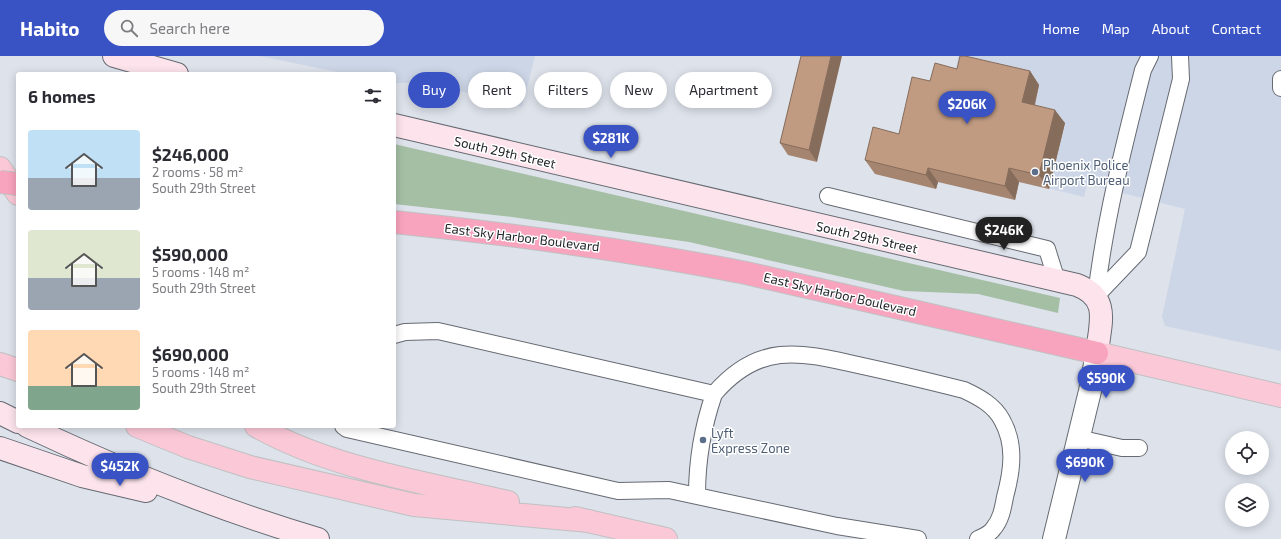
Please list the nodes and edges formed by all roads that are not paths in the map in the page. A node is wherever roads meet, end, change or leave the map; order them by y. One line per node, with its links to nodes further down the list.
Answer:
1 (114, 56): 4 (main road)
2 (1150, 56): 15 (lane)
3 (1180, 56): 15 (lane)
4 (170, 72)
5 (1281, 79): 6 (lane)
6 (1281, 88)
7 (396, 125): 14 (main road, South 29th Street)
8 (0, 168): 11 (main road)
9 (0, 182): 10 (highway, bridge)
10 (16, 184)
11 (16, 191)
12 (828, 196): 14 (lane)
13 (396, 222): 17 (highway, East Sky Harbor Boulevard)
14 (1057, 281): 15 (main road, South 29th Street)
15 (1096, 296): 17 (main road)
16 (396, 334): 20 (lane)
17 (1096, 353): 21 (main road, East Sky Harbor Boulevard); 28 (street)
18 (0, 364): 19 (main road)
19 (16, 369)
20 (714, 394): 31 (lane); 37 (lane)
21 (1281, 396)
22 (0, 413): 23 (main road)
23 (16, 421)
24 (31, 428): 32 (main road)
25 (142, 428): 33 (main road)
26 (260, 428): 33 (main road)
27 (347, 428): 31 (lane)
28 (1078, 438): 30 (lane); 38 (street)
29 (0, 448): 32 (main road)
30 (1139, 448)
31 (697, 495): 36 (lane)
32 (229, 511): 34 (main road)
33 (589, 521): 35 (main road)
34 (318, 539)
35 (666, 539)
36 (918, 539)
37 (978, 539)
38 (1054, 539)

